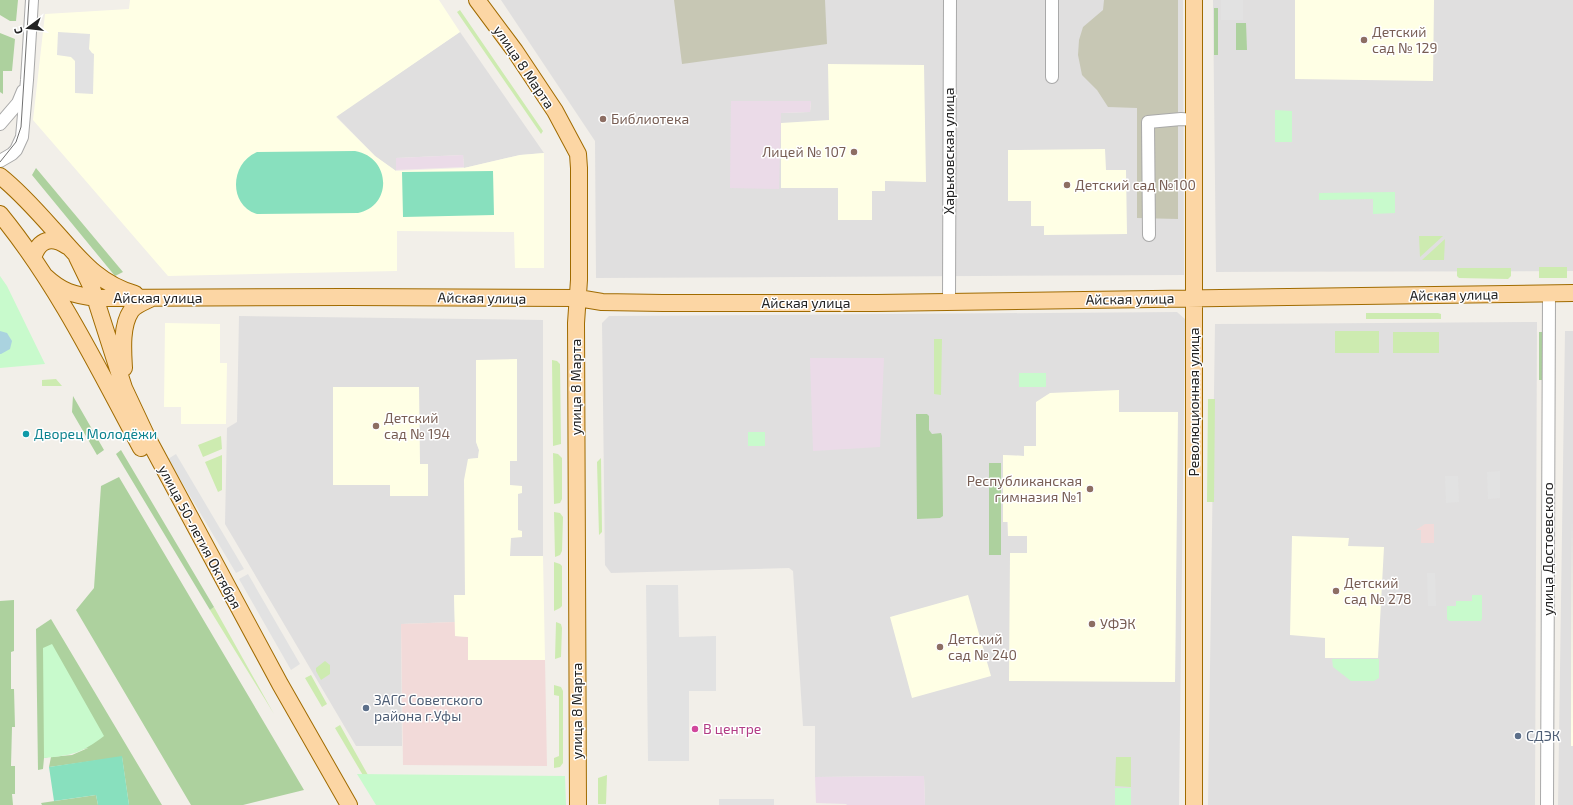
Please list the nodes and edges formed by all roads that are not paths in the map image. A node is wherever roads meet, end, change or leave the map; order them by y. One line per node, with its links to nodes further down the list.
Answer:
1 (32, 0): 7 (street)
2 (478, 0): 21 (main road, улица 8 Марта)
3 (950, 0): 23 (street, Харьковская улица)
4 (1052, 0): 6 (street)
5 (1194, 0): 8 (main road, Революционная улица)
6 (1052, 77)
7 (27, 80): 9 (street); 10 (street)
8 (1194, 120): 13 (street); 22 (main road, Революционная улица)
9 (0, 124)
10 (0, 161)
11 (0, 176): 14 (main road, улица 50-летия Октября)
12 (0, 214): 15 (main road)
13 (1149, 235)
14 (74, 252): 15 (main road); 19 (main road, улица 50-летия Октября); 20 (main road, улица 50-летия Октября)
15 (33, 258): 16 (main road)
16 (45, 276): 19 (main road, Айская улица); 25 (main road)
17 (1549, 293): 18 (main road, Айская улица); 22 (main road, Айская улица); 29 (street, улица Достоевского)
18 (1573, 294)
19 (96, 298): 20 (main road, Айская улица); 24 (main road, улица 50-летия Октября)
20 (150, 298): 21 (main road, Айская улица); 24 (main road)
21 (578, 298): 23 (main road, Айская улица); 27 (main road, улица 8 Марта)
22 (1194, 298): 23 (main road, Айская улица); 28 (main road, Революционная улица)
23 (949, 302)
24 (124, 388): 25 (main road, улица 50-летия Октября)
25 (214, 564): 26 (main road, улица 50-летия Октября)
26 (348, 805)
27 (578, 805)
28 (1194, 805)
29 (1547, 805)

